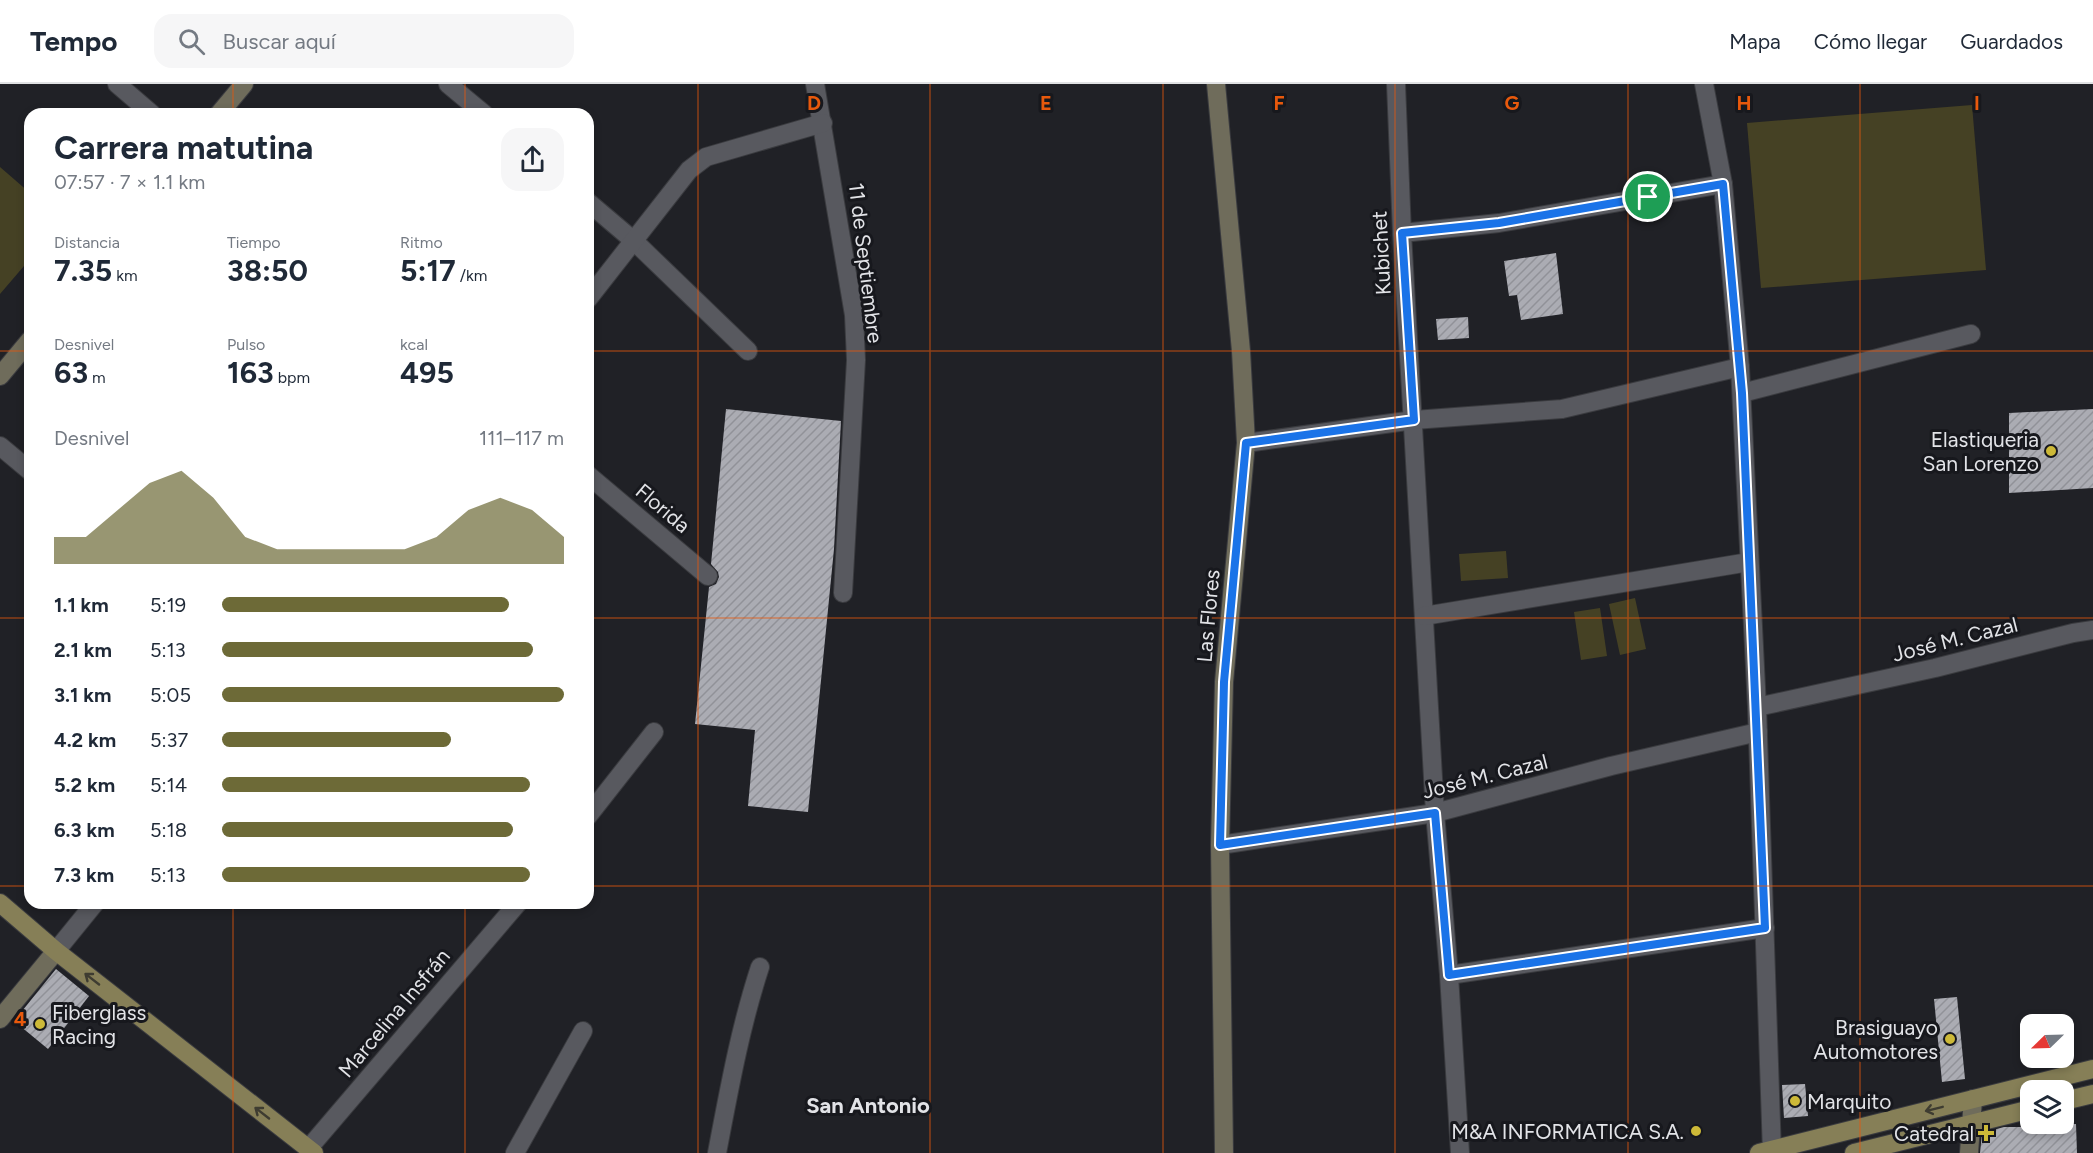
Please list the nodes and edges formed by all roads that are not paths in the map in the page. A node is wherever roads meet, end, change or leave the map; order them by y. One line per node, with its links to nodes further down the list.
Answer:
1 (117, 84): 8 (street)
2 (244, 84): 9 (street)
3 (448, 84): 10 (street)
4 (815, 84): 11 (street, 11 de Septiembre)
5 (1216, 84): 24 (street, Las Flores)
6 (1396, 84): 14 (street, Kubichet)
7 (1704, 84): 12 (street)
8 (145, 108)
9 (224, 108)
10 (477, 108)
11 (823, 123): 15 (street); 30 (street, 11 de Septiembre)
12 (1723, 184): 14 (street); 20 (street)
13 (594, 207): 15 (street)
14 (1402, 233): 23 (street, Kubichet)
15 (634, 241): 16 (street); 19 (street)
16 (594, 291)
17 (1971, 334): 22 (street)
18 (24, 347): 21 (street)
19 (747, 351)
20 (1740, 367): 22 (street); 23 (street)
21 (0, 376)
22 (1742, 393): 28 (street)
23 (1414, 420): 24 (street); 31 (street, Kubichet)
24 (1246, 443): 38 (street, Las Flores)
25 (0, 446): 26 (street)
26 (24, 466)
27 (594, 480): 29 (street, Florida)
28 (1749, 562): 31 (street); 33 (street)
29 (708, 576)
30 (843, 594)
31 (1424, 616): 37 (street, Kubichet)
32 (2093, 630): 33 (street, José M. Cazal)
33 (1757, 707): 35 (street)
34 (654, 732): 36 (street)
35 (1758, 732): 37 (street, José M. Cazal); 42 (street)
36 (594, 808)
37 (1435, 813): 38 (street, José M. Cazal); 45 (street, Kubichet)
38 (1220, 845): 58 (street, Las Flores)
39 (0, 903): 43 (main road)
40 (90, 909): 43 (street)
41 (513, 909): 54 (street, Marcelina Insfrán)
42 (1765, 928): 45 (street); 55 (street)
43 (56, 951): 46 (street); 54 (main road, one-way to 43)
44 (760, 967): 57 (street)
45 (1449, 975): 59 (street, Kubichet)
46 (0, 1019)
47 (583, 1031): 56 (street)
48 (2093, 1069): 51 (main road)
49 (2093, 1094): 50 (main road)
50 (2074, 1099)
51 (1973, 1100): 53 (street); 55 (main road, one-way to 55)
52 (2020, 1112): 53 (main road)
53 (1972, 1123): 60 (main road); 61 (street)
54 (309, 1152)
55 (1768, 1152)
56 (515, 1153)
57 (717, 1153)
58 (1224, 1153)
59 (1460, 1153)
60 (1854, 1153)
61 (1969, 1153)

